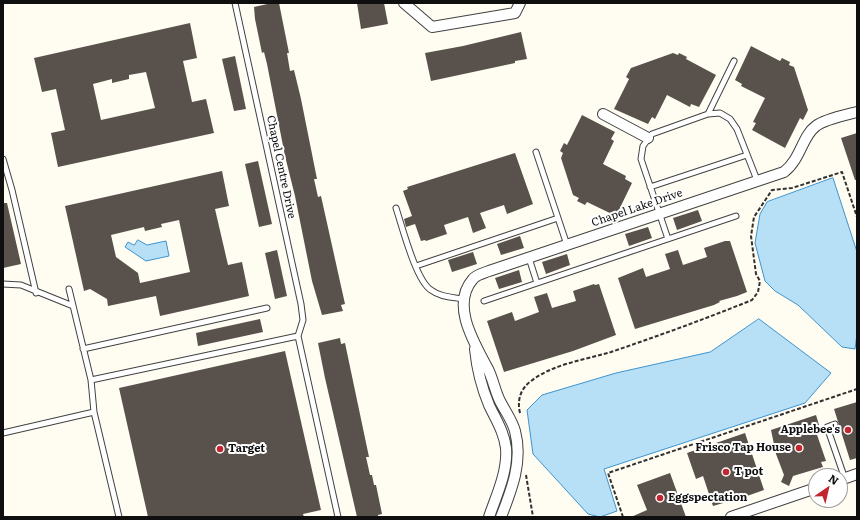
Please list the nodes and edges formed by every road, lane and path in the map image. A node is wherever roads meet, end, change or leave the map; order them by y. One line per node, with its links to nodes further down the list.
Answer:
1 (235, 3): 31 (lane, Chapel Centre Drive)
2 (404, 3): 3 (street)
3 (520, 3)
4 (734, 61): 7 (lane)
5 (857, 112): 12 (street, Chapel Lake Drive)
6 (603, 114): 8 (street)
7 (708, 114): 8 (lane); 10 (lane)
8 (648, 138): 13 (lane)
9 (536, 152): 18 (lane)
10 (747, 155): 12 (lane); 13 (lane)
11 (3, 159): 26 (lane)
12 (757, 180): 15 (street, Chapel Lake Drive)
13 (650, 187): 15 (lane)
14 (396, 208): 22 (lane)
15 (659, 214): 19 (lane); 20 (street, Chapel Lake Drive)
16 (736, 216): 19 (lane)
17 (857, 217): 37 (path)
18 (558, 218): 20 (lane); 22 (lane)
19 (668, 239): 23 (lane)
20 (567, 245): 21 (street, Chapel Lake Drive)
21 (529, 258): 23 (lane); 27 (street, Chapel Lake Drive)
22 (416, 266): 27 (lane)
23 (537, 283): 28 (lane)
24 (3, 284): 26 (lane)
25 (69, 288): 29 (lane)
26 (36, 292): 29 (lane)
27 (463, 299): 32 (street)
28 (484, 301)
29 (73, 306): 33 (lane)
30 (267, 308): 33 (lane)
31 (298, 336): 34 (lane); 44 (lane)
32 (475, 347): 45 (street); 46 (street)
33 (83, 350): 34 (lane)
34 (90, 380): 36 (lane)
35 (857, 389): 48 (path)
36 (94, 412): 39 (lane); 43 (lane)
37 (521, 416)
38 (835, 424): 41 (lane)
39 (3, 433)
40 (526, 468): 47 (path)
41 (839, 468)
42 (808, 491): 49 (street)
43 (119, 517)
44 (338, 517)
45 (489, 517)
46 (502, 517)
47 (533, 517)
48 (623, 517)
49 (731, 517)

